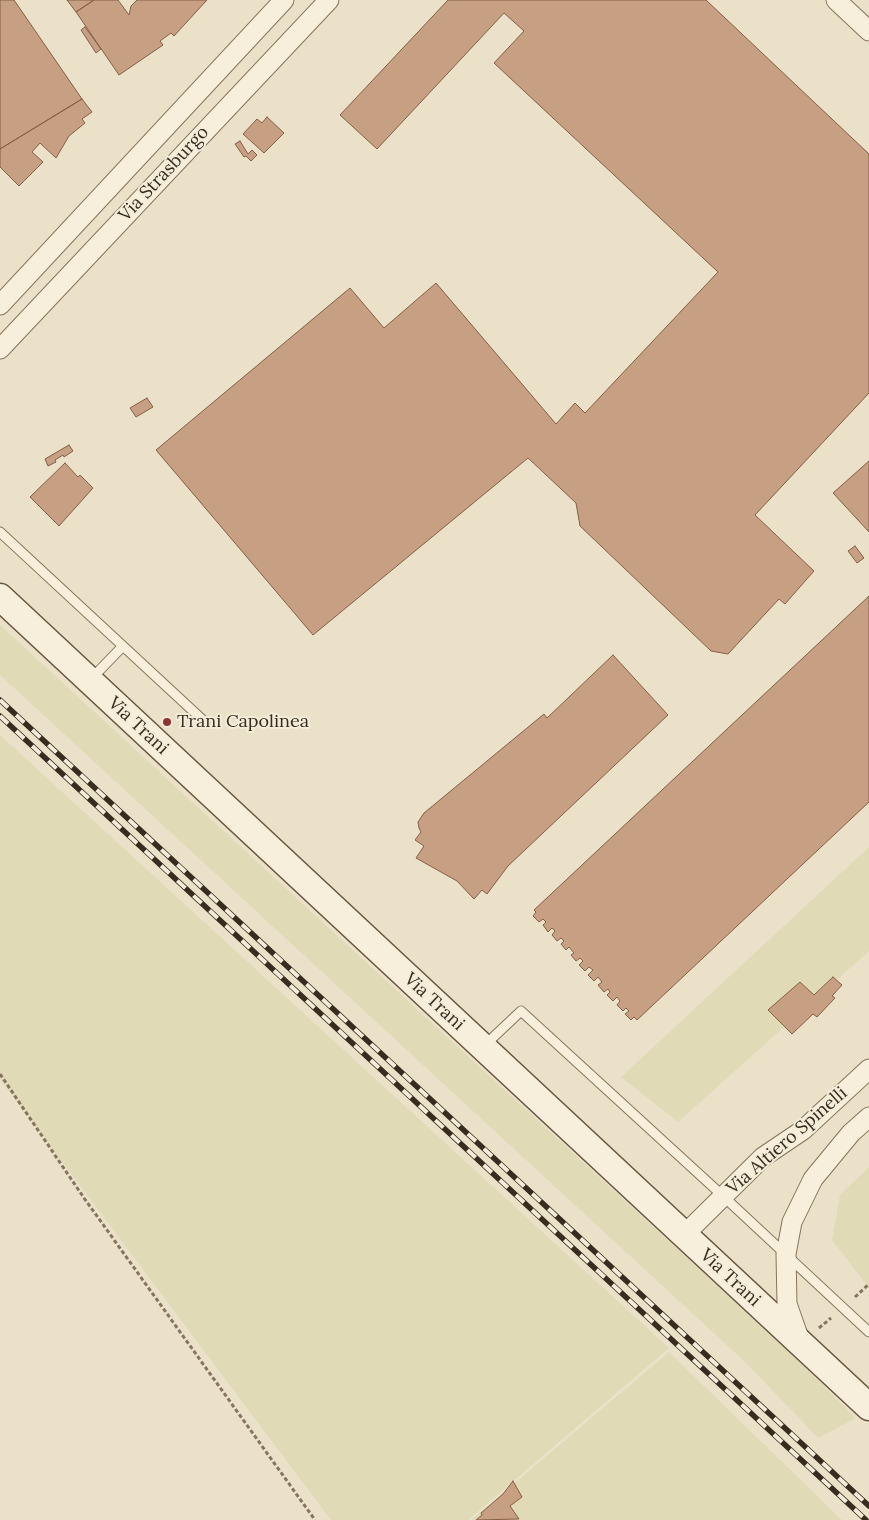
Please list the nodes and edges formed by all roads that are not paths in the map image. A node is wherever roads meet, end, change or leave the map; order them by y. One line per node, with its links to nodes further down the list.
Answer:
1 (284, 0): 5 (street, Via Strasburgo)
2 (329, 0): 6 (street, Via Strasburgo)
3 (836, 0): 4 (street)
4 (869, 31)
5 (0, 306)
6 (0, 349)
7 (0, 532): 9 (lane)
8 (0, 597): 10 (main road, Via Trani)
9 (123, 646): 10 (lane); 11 (lane)
10 (90, 680): 12 (main road, Via Trani)
11 (206, 723)
12 (483, 1047): 15 (lane); 16 (main road, Via Trani)
13 (869, 1069): 15 (street, Via Altiero Spinelli)
14 (869, 1117): 17 (street, Via Altiero Spinelli)
15 (723, 1196): 16 (street, Via Altiero Spinelli); 17 (lane)
16 (684, 1235): 19 (main road, Via Trani)
17 (786, 1254): 18 (lane); 19 (street, Via Altiero Spinelli)
18 (869, 1332)
19 (802, 1344): 20 (main road, Via Trani)
20 (869, 1407)

